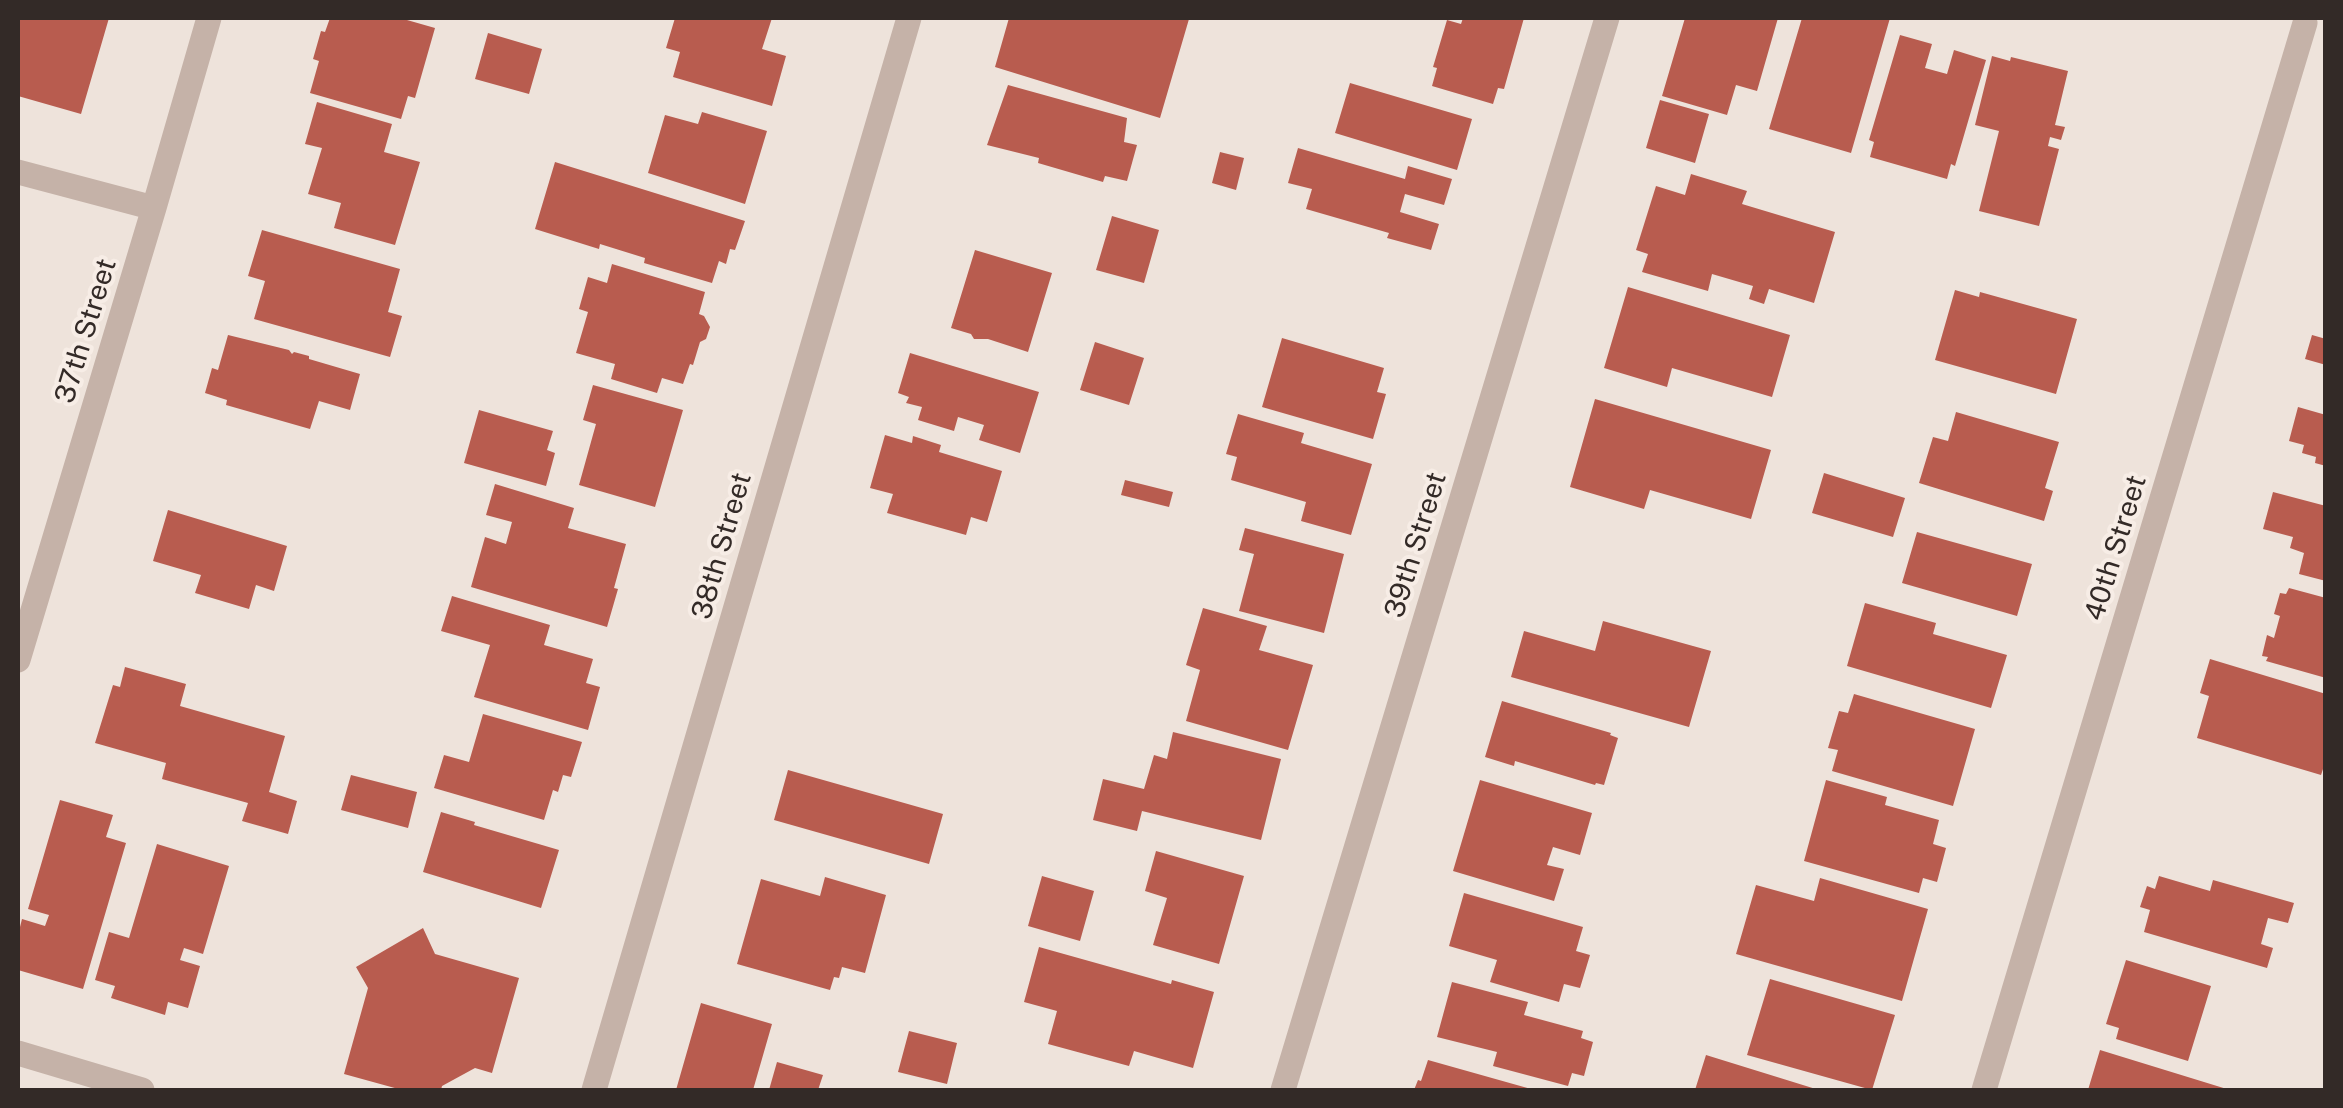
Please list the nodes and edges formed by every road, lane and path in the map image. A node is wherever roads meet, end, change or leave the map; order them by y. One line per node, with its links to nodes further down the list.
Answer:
1 (208, 18): 6 (street, 37th Street)
2 (908, 18): 10 (street, 38th Street)
3 (1607, 18): 11 (street, 39th Street)
4 (2306, 23): 12 (street, 40th Street)
5 (18, 172): 6 (street)
6 (154, 208): 7 (street, 37th Street)
7 (18, 660)
8 (18, 1053): 9 (street)
9 (142, 1090)
10 (594, 1090)
11 (1284, 1090)
12 (1984, 1090)

